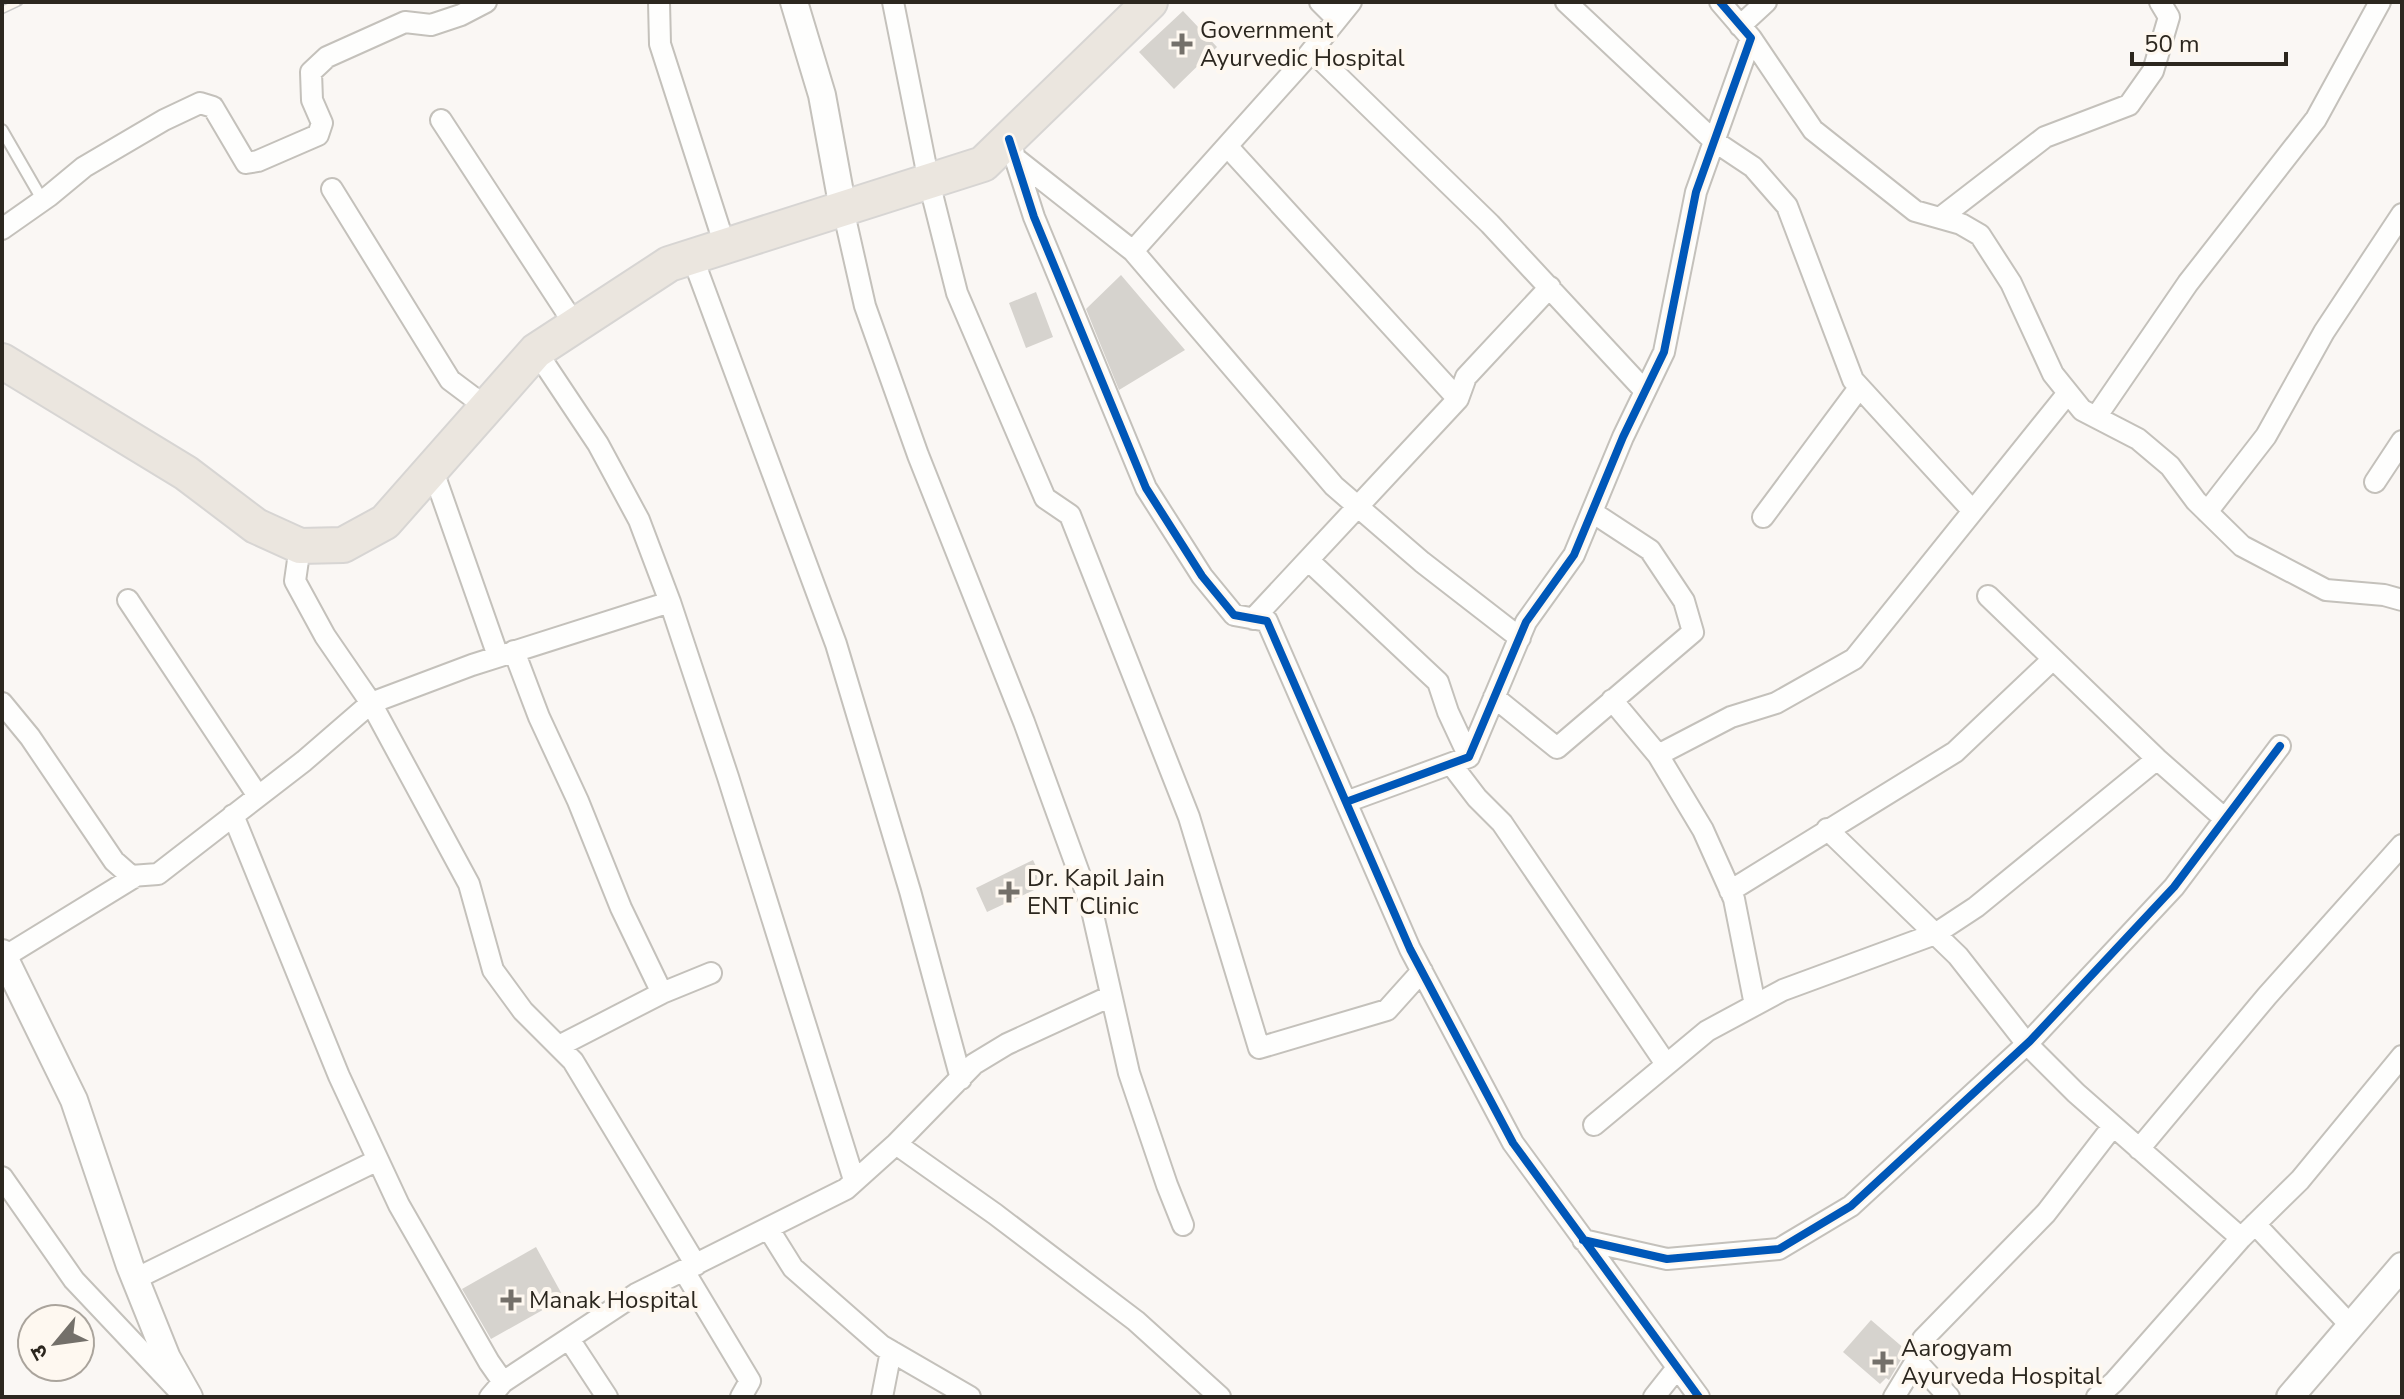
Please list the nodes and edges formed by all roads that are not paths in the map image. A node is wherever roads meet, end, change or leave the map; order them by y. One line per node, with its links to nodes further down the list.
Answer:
1 (486, 2): 23 (street)
2 (659, 2): 28 (street)
3 (794, 2): 24 (street)
4 (893, 2): 21 (street)
5 (1150, 2): 20 (main road)
6 (1320, 2): 13 (street)
7 (1351, 2): 13 (street)
8 (1566, 2): 18 (street)
9 (1720, 2): 14 (street)
10 (1766, 2): 14 (street)
11 (2160, 2): 26 (street)
12 (2380, 2): 40 (street)
13 (1337, 19): 15 (street)
14 (1745, 32): 18 (street); 26 (street)
15 (1312, 51): 19 (street); 31 (street)
16 (441, 120): 32 (street)
17 (2, 130): 23 (lane)
18 (1714, 141): 35 (street); 36 (street)
19 (1227, 146): 29 (street); 38 (street)
20 (1012, 149): 21 (main road); 29 (street); 55 (street)
21 (929, 182): 24 (main road); 77 (street)
22 (332, 189): 39 (street)
23 (43, 201): 27 (street)
24 (843, 209): 28 (main road); 80 (street)
25 (2402, 214): 47 (street)
26 (1940, 218): 37 (street)
27 (2, 229)
28 (725, 246): 30 (main road)
29 (1133, 251): 44 (street)
30 (692, 256): 32 (main road); 86 (street)
31 (1550, 287): 36 (street); 38 (street)
32 (575, 325): 33 (main road)
33 (536, 351): 39 (main road); 54 (street)
34 (2, 361): 49 (main road)
35 (1859, 388): 45 (street); 48 (street)
36 (1645, 391): 46 (street)
37 (2068, 393): 40 (street); 45 (street)
38 (1458, 399): 44 (street)
39 (486, 407): 42 (main road)
40 (2096, 417): 47 (street)
41 (2402, 441): 43 (street)
42 (432, 468): 49 (main road); 57 (street)
43 (2375, 482)
44 (1357, 506): 50 (street); 56 (street)
45 (1972, 510): 64 (street)
46 (1592, 512): 56 (street); 60 (street)
47 (2207, 512): 53 (street)
48 (1763, 517)
49 (300, 546): 62 (street)
50 (1308, 560): 55 (street); 66 (street)
51 (1988, 596): 58 (street)
52 (128, 600): 67 (street)
53 (2402, 600)
54 (670, 602): 57 (street); 93 (street)
55 (1253, 619): 68 (street)
56 (1520, 638): 59 (street)
57 (506, 654): 62 (street); 79 (street)
58 (2053, 659): 65 (street); 71 (street)
59 (1494, 697): 60 (street); 66 (street)
60 (1612, 700): 64 (street)
61 (2, 703): 73 (street)
62 (371, 703): 67 (street); 83 (street)
63 (2280, 746): 70 (street)
64 (1658, 755): 74 (street)
65 (2157, 759): 70 (street); 75 (street)
66 (1460, 760): 68 (street); 85 (street)
67 (258, 796): 69 (street)
68 (1346, 802): 77 (street)
69 (233, 815): 73 (street); 91 (street)
70 (2225, 819): 82 (street)
71 (1827, 829): 74 (street); 75 (street)
72 (2402, 845): 90 (street)
73 (136, 876): 76 (street)
74 (1730, 891): 81 (street)
75 (1935, 934): 81 (street); 82 (street)
76 (3, 955): 100 (street)
77 (1422, 971): 97 (street)
78 (711, 973): 79 (street)
79 (662, 993): 83 (street)
80 (1111, 996): 86 (street); 94 (street)
81 (1755, 1005): 85 (street)
82 (2027, 1044): 88 (street); 97 (street)
83 (559, 1046): 99 (street)
84 (2402, 1056): 96 (street)
85 (1666, 1064): 87 (street)
86 (961, 1079): 89 (street)
87 (1594, 1125)
88 (2113, 1126): 90 (street); 104 (street)
89 (896, 1144): 93 (street); 112 (street)
90 (2139, 1149): 96 (street)
91 (378, 1160): 100 (street); 106 (street)
92 (2, 1177): 107 (street)
93 (854, 1180): 95 (street)
94 (1183, 1225)
95 (768, 1228): 99 (street); 103 (street)
96 (2248, 1231): 101 (street); 117 (street)
97 (1583, 1240): 105 (street)
98 (2402, 1266): 101 (street)
99 (690, 1268): 102 (street); 109 (street)
100 (135, 1279): 107 (street)
101 (2351, 1326): 118 (street)
102 (569, 1339): 106 (street); 108 (street)
103 (891, 1351): 110 (street); 111 (street)
104 (1916, 1361): 115 (street); 116 (street)
105 (1677, 1368): 113 (street); 114 (street)
106 (496, 1390)
107 (186, 1397)
108 (607, 1397)
109 (741, 1397)
110 (882, 1397)
111 (970, 1397)
112 (1220, 1397)
113 (1654, 1397)
114 (1699, 1397)
115 (1894, 1397)
116 (1949, 1397)
117 (2097, 1397)
118 (2290, 1397)

